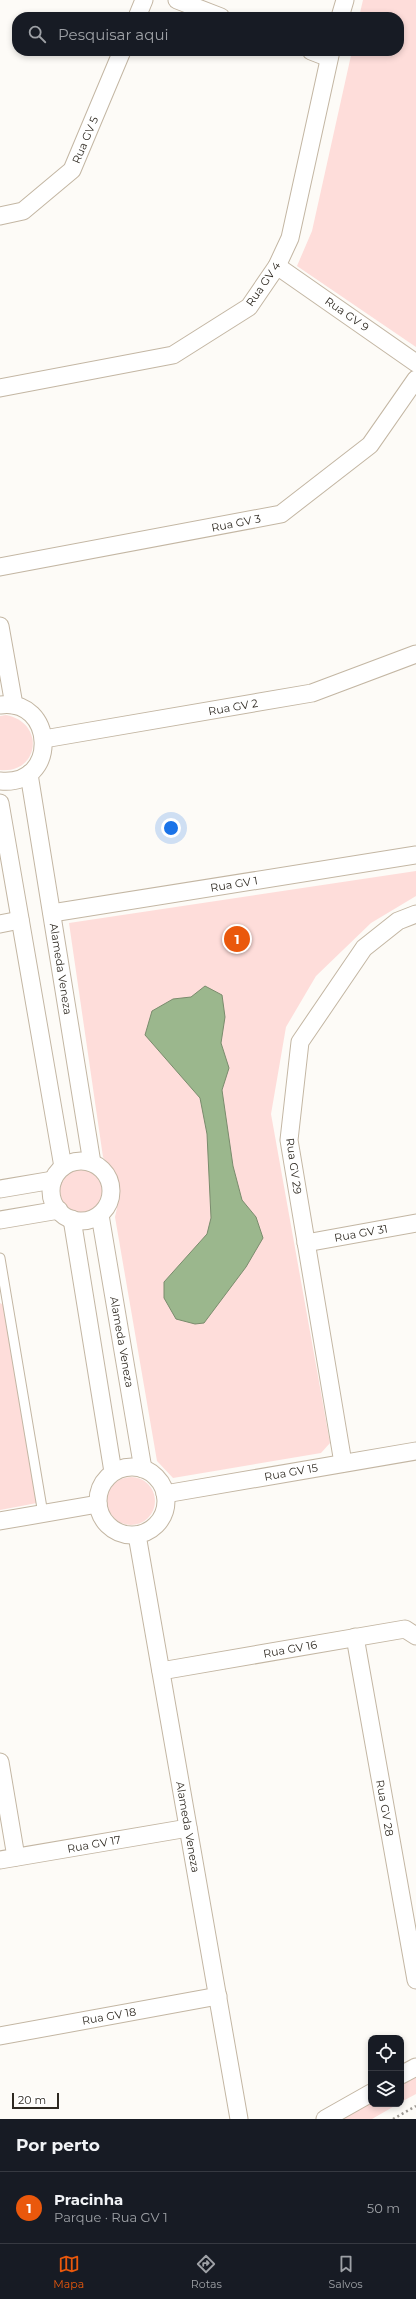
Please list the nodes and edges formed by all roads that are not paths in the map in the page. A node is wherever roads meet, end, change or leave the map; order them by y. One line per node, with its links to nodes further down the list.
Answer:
1 (144, 0): 4 (street)
2 (177, 0): 5 (street)
3 (345, 0): 6 (street)
4 (139, 12)
5 (208, 12)
6 (341, 12)
7 (120, 56): 9 (street, Rua GV 5)
8 (330, 56): 10 (street, Rua GV 4)
9 (0, 216)
10 (277, 266): 11 (street, Rua GV 9); 13 (street, Rua GV 4)
11 (416, 363)
12 (416, 379): 14 (street, Rua GV 3)
13 (0, 388)
14 (0, 567)
15 (0, 626): 17 (street)
16 (416, 654): 18 (street, Rua GV 2)
17 (7, 705): 18 (street)
18 (44, 739): 19 (street)
19 (29, 774): 20 (street); 23 (street, Alameda Veneza)
20 (0, 781)
21 (0, 803): 25 (street)
22 (416, 855): 23 (street, Rua GV 1)
23 (52, 913): 27 (street, Alameda Veneza)
24 (416, 914): 34 (street, Rua GV 29)
25 (20, 920): 26 (street); 28 (street)
26 (0, 924)
27 (92, 1163): 28 (street); 31 (street)
28 (58, 1173): 29 (street); 30 (street)
29 (0, 1189)
30 (65, 1215): 31 (street); 32 (street); 40 (street)
31 (100, 1215): 39 (street, Alameda Veneza)
32 (0, 1220)
33 (416, 1223): 34 (street, Rua GV 31)
34 (306, 1243): 38 (street, Rua GV 29)
35 (0, 1258): 36 (lane)
36 (3, 1291): 43 (lane)
37 (416, 1451): 38 (street, Rua GV 15)
38 (343, 1463): 41 (street, Rua GV 15)
39 (144, 1469): 40 (street); 41 (street)
40 (113, 1472): 42 (street)
41 (165, 1494): 45 (street)
42 (98, 1504): 43 (street); 45 (street)
43 (43, 1514): 44 (street)
44 (0, 1521)
45 (137, 1535): 48 (street, Alameda Veneza)
46 (416, 1636): 47 (street, Rua GV 16)
47 (355, 1637): 48 (street, Rua GV 16); 52 (street, Rua GV 28)
48 (161, 1672): 50 (street, Alameda Veneza)
49 (0, 1762): 51 (street)
50 (188, 1828): 51 (street, Rua GV 17); 53 (street, Alameda Veneza)
51 (8, 1859)
52 (416, 1980)
53 (218, 1996): 54 (street, Rua GV 18); 58 (street, Alameda Veneza)
54 (0, 2036)
55 (416, 2066): 56 (street)
56 (404, 2073)
57 (368, 2095): 59 (street)
58 (240, 2119)
59 (325, 2119)

